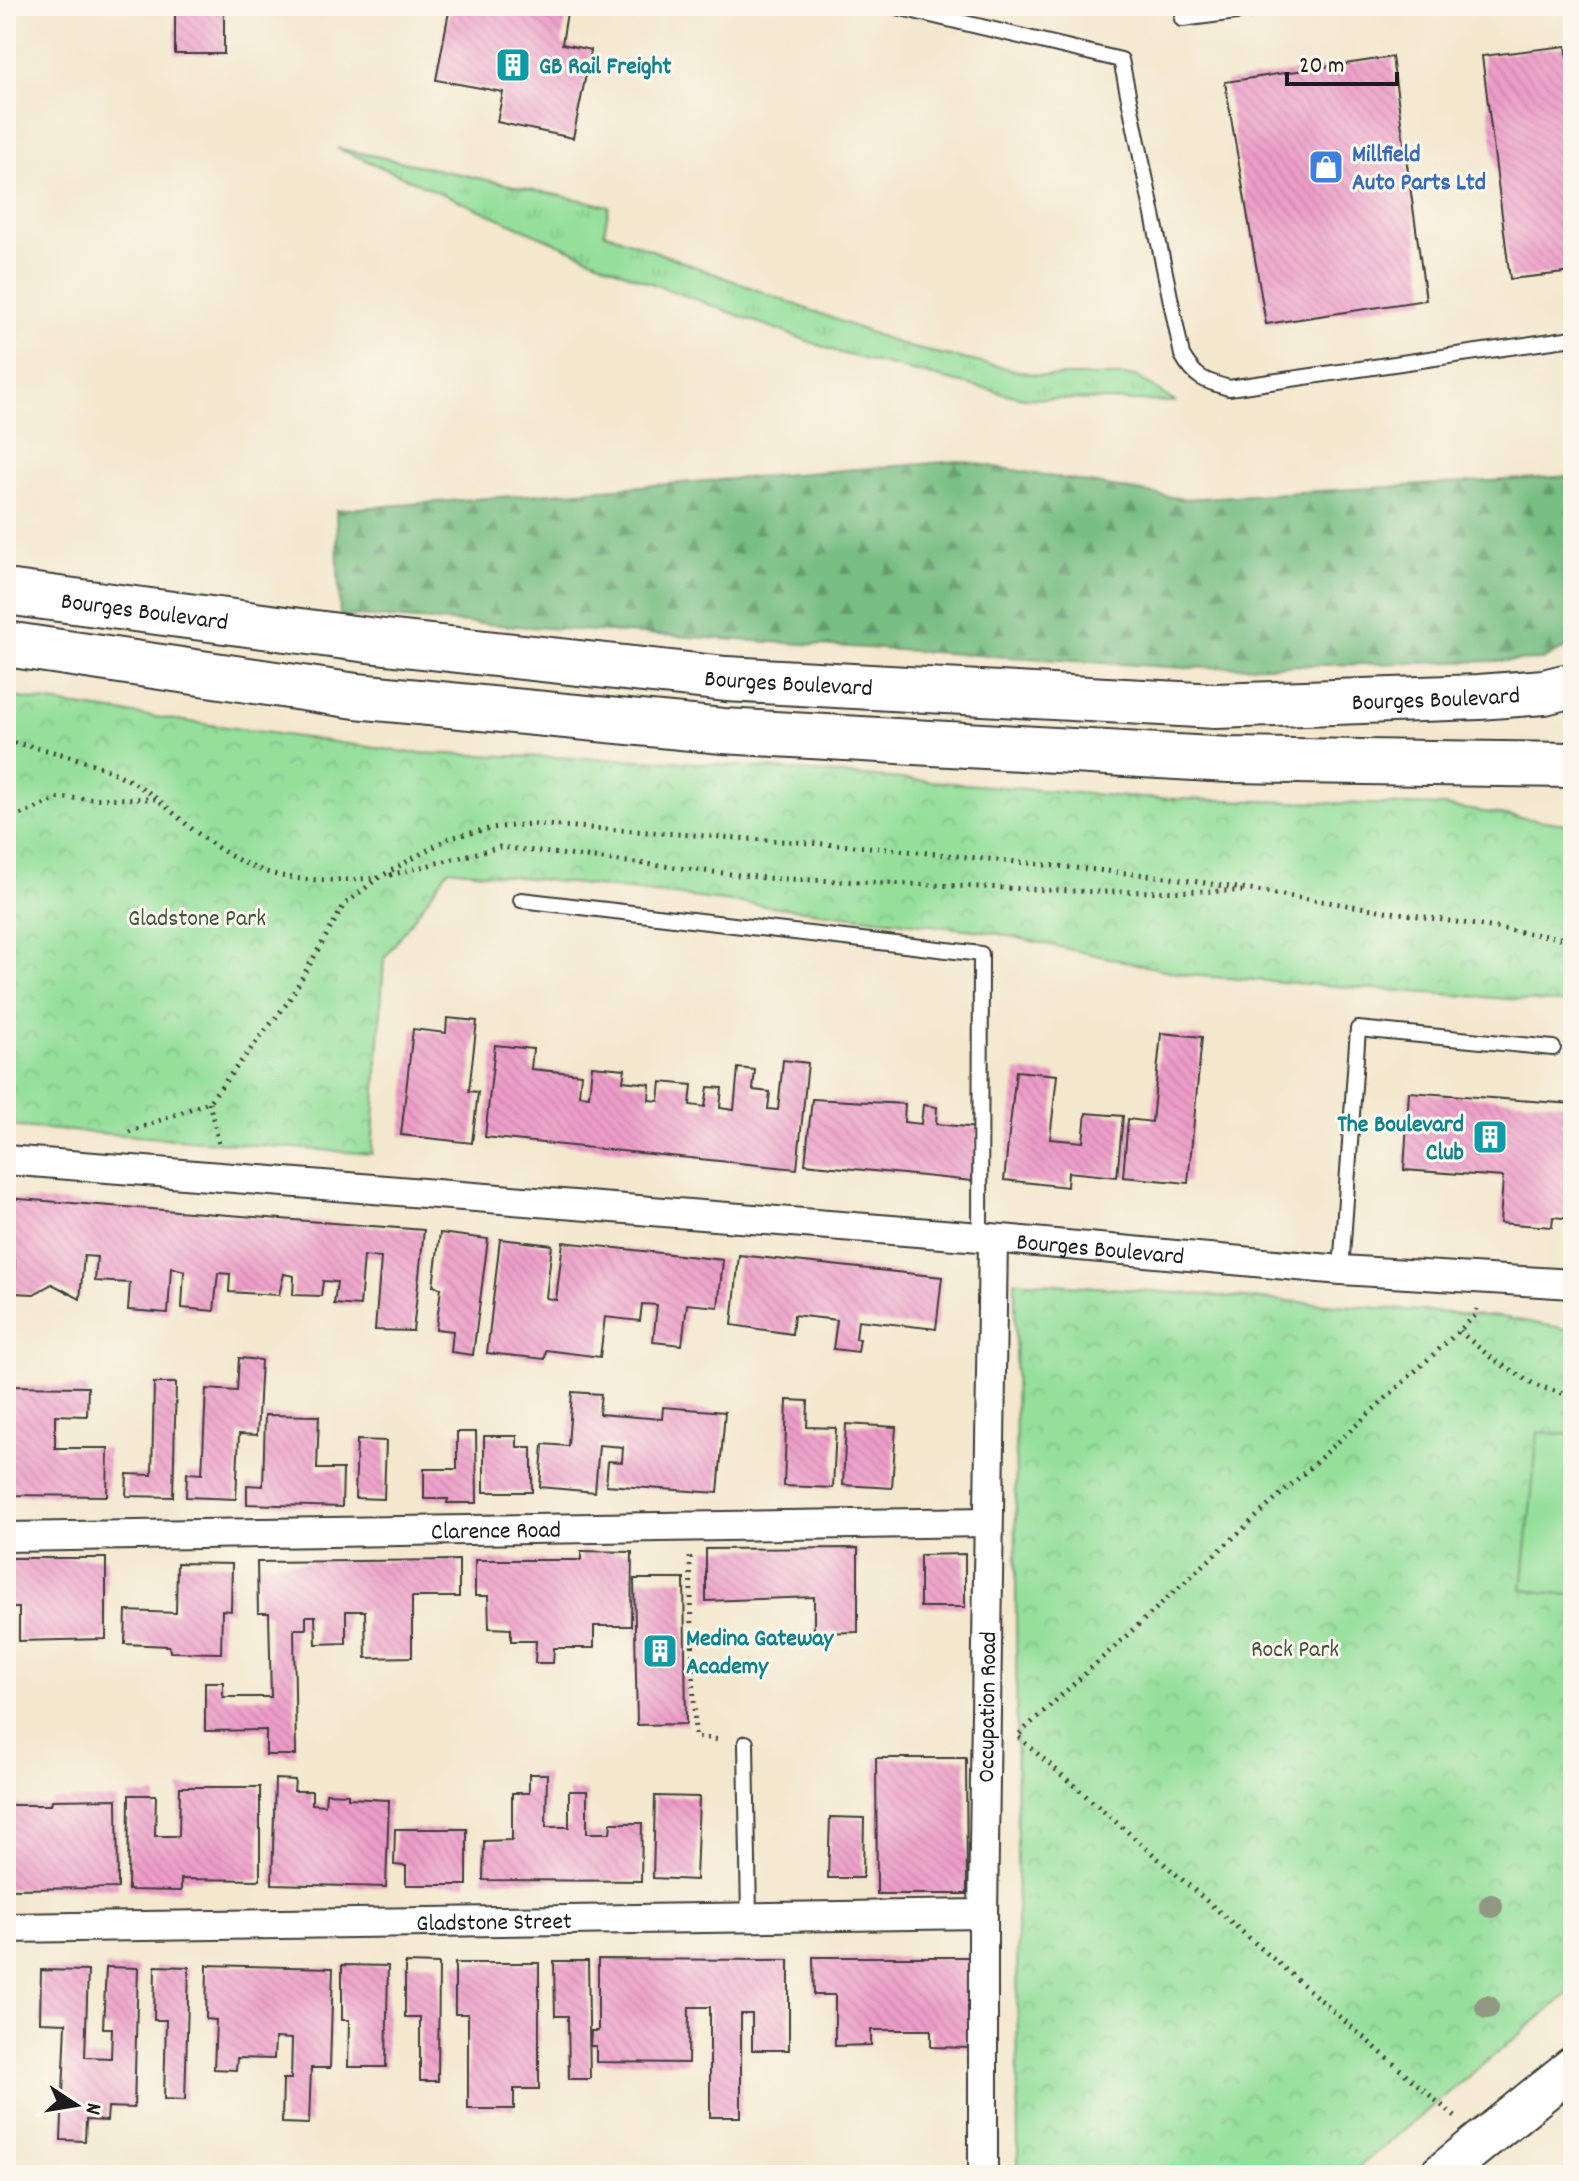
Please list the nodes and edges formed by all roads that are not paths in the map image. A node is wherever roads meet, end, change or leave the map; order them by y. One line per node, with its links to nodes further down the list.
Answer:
1 (893, 6): 4 (lane)
2 (1282, 6): 3 (lane)
3 (1182, 19)
4 (1573, 338)
5 (6, 592): 7 (main road, Bourges Boulevard)
6 (6, 644): 8 (main road)
7 (1573, 685)
8 (1573, 765)
9 (521, 900): 12 (lane)
10 (1553, 1048): 13 (lane)
11 (6, 1160): 12 (street, Bourges Boulevard)
12 (986, 1238): 13 (street, Bourges Boulevard); 15 (street, Occupation Road)
13 (1341, 1270): 14 (street, Bourges Boulevard)
14 (1573, 1284)
15 (988, 1522): 16 (street, Clarence Road); 18 (street, Occupation Road)
16 (6, 1537)
17 (746, 1743): 19 (lane)
18 (983, 1914): 19 (street, Gladstone Street); 22 (street, Occupation Road)
19 (749, 1918): 20 (street, Gladstone Street)
20 (6, 1928)
21 (1573, 2067): 23 (street)
22 (983, 2175)
23 (1440, 2175)

